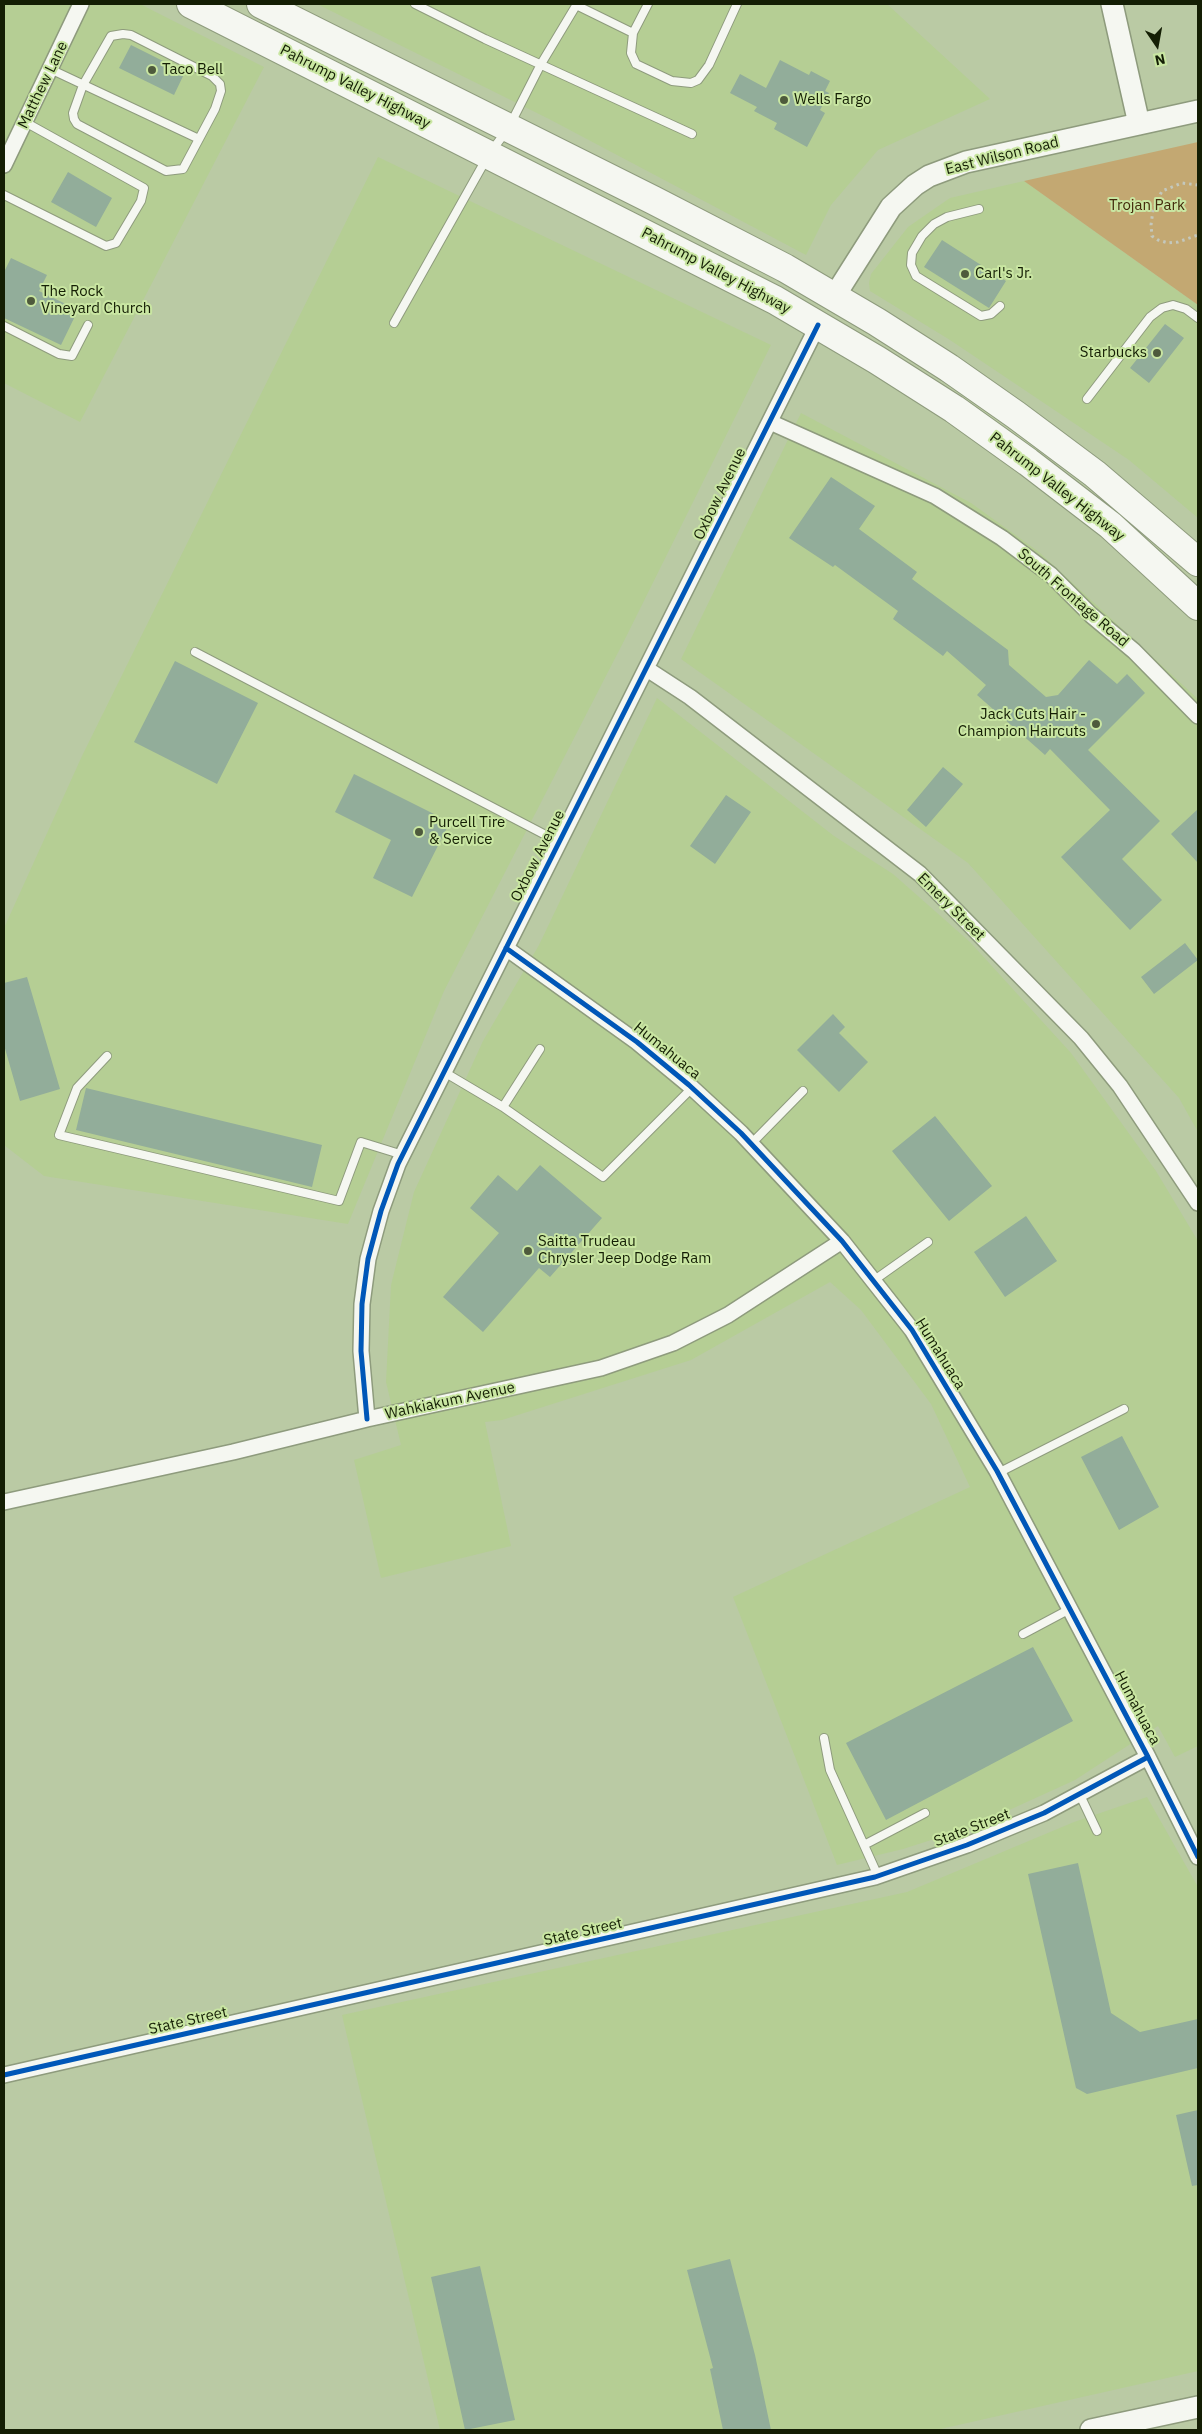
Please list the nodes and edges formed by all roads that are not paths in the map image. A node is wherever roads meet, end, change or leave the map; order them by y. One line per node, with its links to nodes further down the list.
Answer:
1 (81, 4): 11 (street, Matthew Lane)
2 (190, 4): 19 (highway, Pahrump Valley Highway)
3 (261, 4): 16 (highway, Pahrump Valley Highway)
4 (415, 4): 10 (lane)
5 (577, 4): 9 (lane); 10 (lane)
6 (648, 4): 9 (lane)
7 (737, 4): 9 (lane)
8 (1112, 4): 15 (street)
9 (633, 33)
10 (540, 64): 16 (lane); 17 (lane)
11 (50, 69): 12 (lane); 14 (street, Matthew Lane)
12 (83, 85): 18 (lane); 18 (lane); 18 (lane)
13 (1198, 110): 15 (street, East Wilson Road)
14 (24, 122): 20 (street, Matthew Lane); 21 (lane)
15 (1139, 124): 24 (street, East Wilson Road)
16 (509, 128): 19 (lane); 24 (highway, Pahrump Valley Highway)
17 (692, 134)
18 (199, 139)
19 (489, 154): 23 (highway, Pahrump Valley Highway); 27 (lane)
20 (4, 165)
21 (4, 194)
22 (979, 209): 25 (lane)
23 (632, 227): 24 (highway); 29 (highway, Pahrump Valley Highway)
24 (834, 297): 32 (highway, Pahrump Valley Highway)
25 (1000, 306)
26 (1198, 318): 31 (lane)
27 (394, 323)
28 (88, 325): 30 (lane)
29 (818, 325): 32 (highway); 33 (street, Oxbow Avenue); 35 (highway, Pahrump Valley Highway)
30 (4, 326)
31 (1087, 398)
32 (1016, 414): 34 (highway, Pahrump Valley Highway)
33 (770, 422): 37 (street, Oxbow Avenue); 38 (street, South Frontage Road)
34 (1198, 562)
35 (1198, 606)
36 (195, 652): 39 (lane)
37 (647, 669): 39 (street, Oxbow Avenue); 49 (street, Emery Street)
38 (1198, 716)
39 (559, 842): 40 (street, Oxbow Avenue)
40 (506, 948): 43 (street, Oxbow Avenue); 44 (street, Humahuaca)
41 (540, 1049): 46 (lane)
42 (107, 1056): 48 (lane)
43 (444, 1072): 46 (lane); 48 (street, Oxbow Avenue)
44 (692, 1088): 46 (lane); 47 (street, Humahuaca)
45 (804, 1091): 47 (lane)
46 (503, 1106)
47 (752, 1144): 50 (street, Humahuaca)
48 (402, 1155): 54 (street, Oxbow Avenue)
49 (1198, 1203)
50 (842, 1241): 52 (street, Humahuaca); 54 (street, Wahkiakum Avenue)
51 (928, 1242): 52 (lane)
52 (873, 1281): 55 (street, Humahuaca)
53 (1124, 1409): 55 (lane)
54 (367, 1419): 56 (street, Wahkiakum Avenue)
55 (998, 1473): 57 (street, Humahuaca)
56 (4, 1502)
57 (1070, 1608): 58 (lane); 60 (street, Humahuaca)
58 (1023, 1634)
59 (824, 1738): 64 (lane)
60 (1148, 1757): 61 (street, State Street); 65 (street, Humahuaca)
61 (1079, 1793): 63 (lane); 66 (street, State Street)
62 (925, 1813): 64 (lane)
63 (1097, 1831)
64 (864, 1846): 66 (lane)
65 (1198, 1857)
66 (878, 1876): 67 (street, State Street)
67 (4, 2075)
68 (1198, 2407): 69 (street)
69 (1091, 2430)

